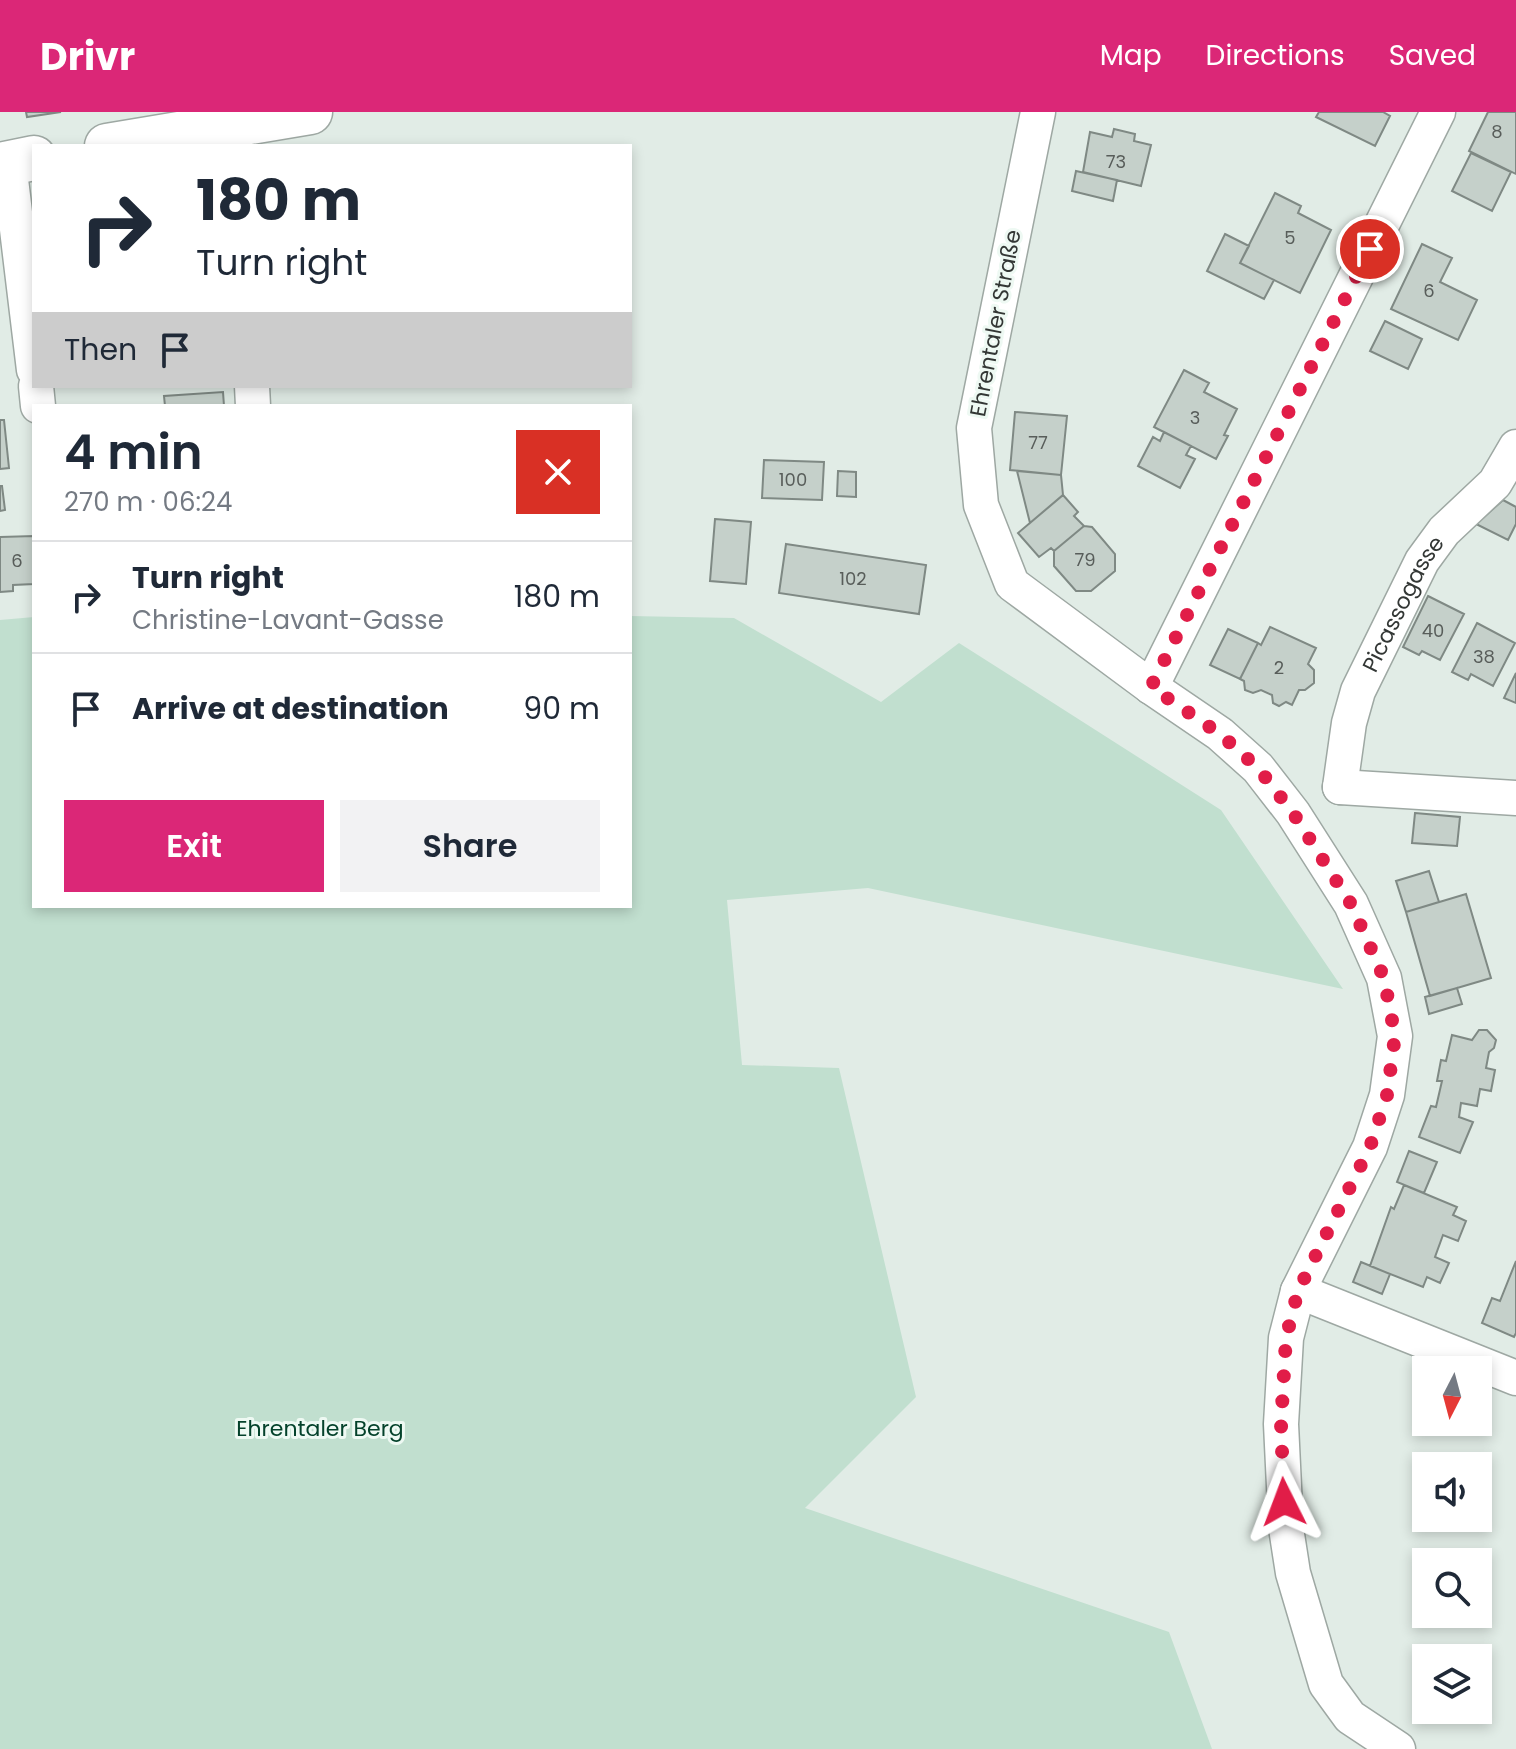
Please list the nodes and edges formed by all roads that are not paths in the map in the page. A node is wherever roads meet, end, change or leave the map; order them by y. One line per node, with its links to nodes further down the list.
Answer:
1 (310, 112): 4 (street)
2 (1038, 112): 9 (street, Ehrentaler Straße)
3 (1438, 112): 9 (street)
4 (218, 128): 5 (street)
5 (119, 144)
6 (14, 162): 7 (street)
7 (32, 349)
8 (1516, 447): 10 (street, Picassogasse)
9 (1151, 687): 12 (street, Ehrentaler Straße)
10 (1340, 787): 11 (street); 12 (street)
11 (1516, 798)
12 (1293, 813): 13 (street, Ehrentaler Straße)
13 (1298, 1291): 14 (street); 15 (street, Ehrentaler Straße)
14 (1516, 1378)
15 (1398, 1749)

